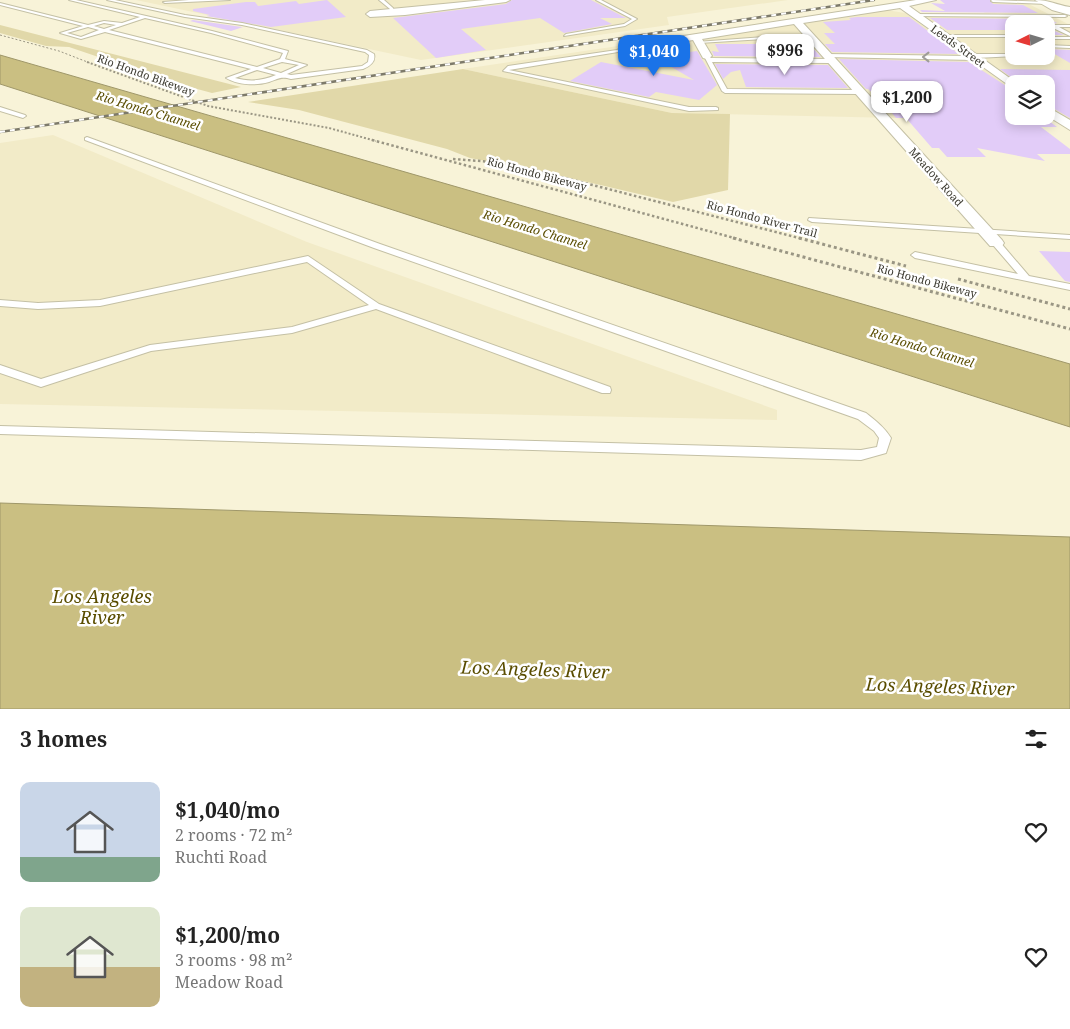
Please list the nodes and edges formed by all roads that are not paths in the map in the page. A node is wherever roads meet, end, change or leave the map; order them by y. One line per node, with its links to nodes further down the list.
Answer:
1 (71, 0): 17 (lane)
2 (109, 0): 16 (lane)
3 (228, 0): 9 (lane)
4 (381, 0): 14 (lane)
5 (506, 0): 14 (street)
6 (598, 0): 25 (lane)
7 (932, 0): 11 (street)
8 (993, 1): 12 (lane)
9 (165, 2)
10 (0, 4): 21 (lane)
11 (902, 5): 15 (street, Leeds Street); 18 (street)
12 (1061, 11): 15 (lane); 24 (lane)
13 (370, 14): 14 (street)
14 (393, 14)
15 (916, 15): 26 (street, Leeds Street)
16 (185, 16): 19 (lane); 42 (lane)
17 (145, 17): 19 (lane); 20 (lane)
18 (796, 21): 30 (street); 31 (street, Meadow Road)
19 (168, 22): 39 (lane)
20 (121, 24): 21 (lane); 22 (lane)
21 (89, 26): 22 (lane); 22 (lane)
22 (107, 30): 40 (lane)
23 (1055, 30): 24 (lane)
24 (1061, 30): 28 (lane)
25 (566, 35)
26 (944, 36): 27 (lane); 36 (street, Leeds Street)
27 (1005, 36)
28 (1070, 36): 29 (lane)
29 (1055, 37)
30 (698, 40): 31 (lane); 32 (street); 37 (street)
31 (813, 40): 38 (street, Meadow Road)
32 (651, 44): 47 (lane)
33 (1055, 46): 34 (lane)
34 (1070, 47)
35 (1005, 56): 36 (lane)
36 (973, 57): 38 (lane, one-way to 38); 43 (street, Leeds Street)
37 (708, 58): 38 (lane); 45 (lane)
38 (829, 58): 45 (street, Meadow Road)
39 (282, 60): 40 (lane); 41 (lane)
40 (255, 68): 41 (lane); 44 (lane)
41 (281, 75): 42 (lane); 44 (lane)
42 (291, 77): 44 (lane)
43 (1005, 80)
44 (266, 81)
45 (859, 92): 53 (street, Meadow Road)
46 (0, 109): 49 (lane)
47 (716, 109)
48 (1055, 115): 50 (street)
49 (23, 116)
50 (1070, 126)
51 (87, 139): 63 (lane)
52 (812, 220): 53 (lane)
53 (987, 232): 54 (lane); 55 (street, Meadow Road)
54 (1070, 236)
55 (996, 244): 57 (lane)
56 (915, 255): 57 (lane)
57 (1026, 278): 58 (lane)
58 (1070, 287)
59 (0, 303): 60 (lane)
60 (376, 306): 61 (lane); 62 (lane)
61 (0, 369)
62 (606, 390)
63 (0, 430)

